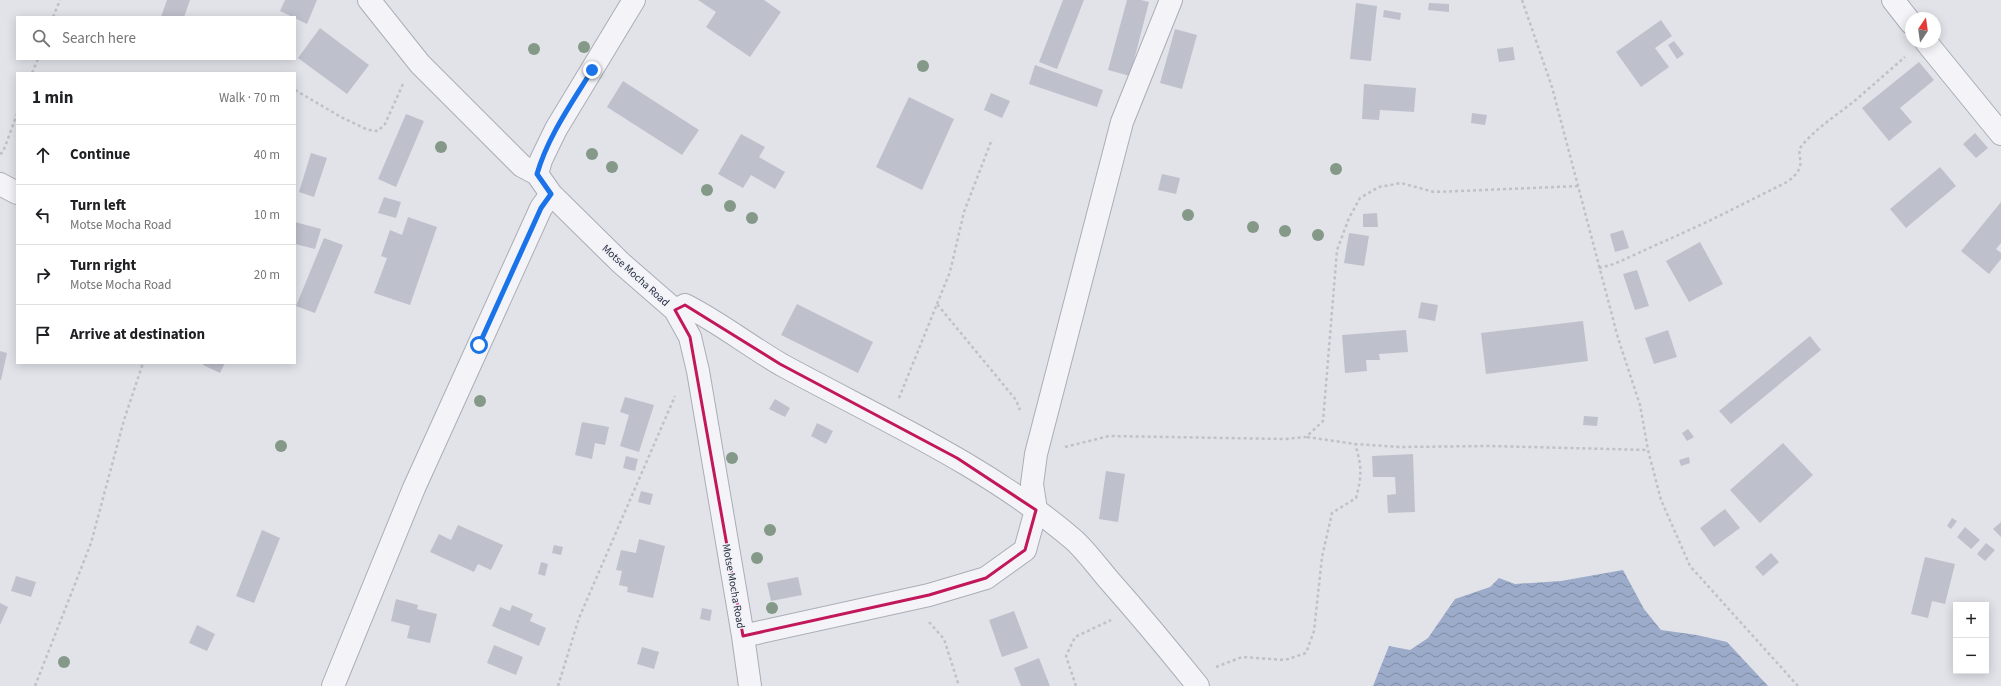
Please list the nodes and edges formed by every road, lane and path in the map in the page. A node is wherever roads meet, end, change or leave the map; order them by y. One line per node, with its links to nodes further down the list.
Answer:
1 (60, 0): 8 (path)
2 (369, 0): 12 (street)
3 (634, 0): 19 (street)
4 (1171, 0): 34 (street)
5 (1522, 0): 21 (path)
6 (1893, 0): 7 (street)
7 (1905, 15)
8 (53, 16)
9 (1917, 48): 24 (path)
10 (1919, 48): 16 (street)
11 (38, 60): 13 (path)
12 (420, 64): 14 (path); 19 (street)
13 (32, 72)
14 (296, 91)
15 (16, 117): 18 (path)
16 (2001, 134)
17 (992, 139): 25 (path)
18 (0, 154)
19 (537, 174): 23 (street, Motse Mocha Road)
20 (0, 184): 22 (street)
21 (1579, 186): 24 (path); 31 (path)
22 (16, 192)
23 (551, 194): 26 (street, Motse Mocha Road); 41 (street)
24 (1600, 268): 33 (path)
25 (937, 304): 29 (path); 30 (path)
26 (676, 310): 28 (street, Motse Mocha Road); 30 (street)
27 (143, 364): 40 (path)
28 (698, 371): 38 (street, Motse Mocha Road); 42 (path)
29 (1021, 413)
30 (890, 421): 35 (street)
31 (1306, 437): 32 (path); 34 (path)
32 (1355, 444): 33 (path); 39 (path)
33 (1648, 450): 46 (path)
34 (1036, 454): 35 (street)
35 (1036, 510): 36 (street); 37 (street)
36 (908, 599): 38 (street); 44 (path)
37 (1135, 609): 39 (street); 45 (path)
38 (743, 636): 43 (street, Motse Mocha Road)
39 (1194, 681)
40 (34, 686)
41 (333, 686)
42 (558, 686)
43 (750, 686)
44 (960, 686)
45 (1076, 686)
46 (1798, 686)

